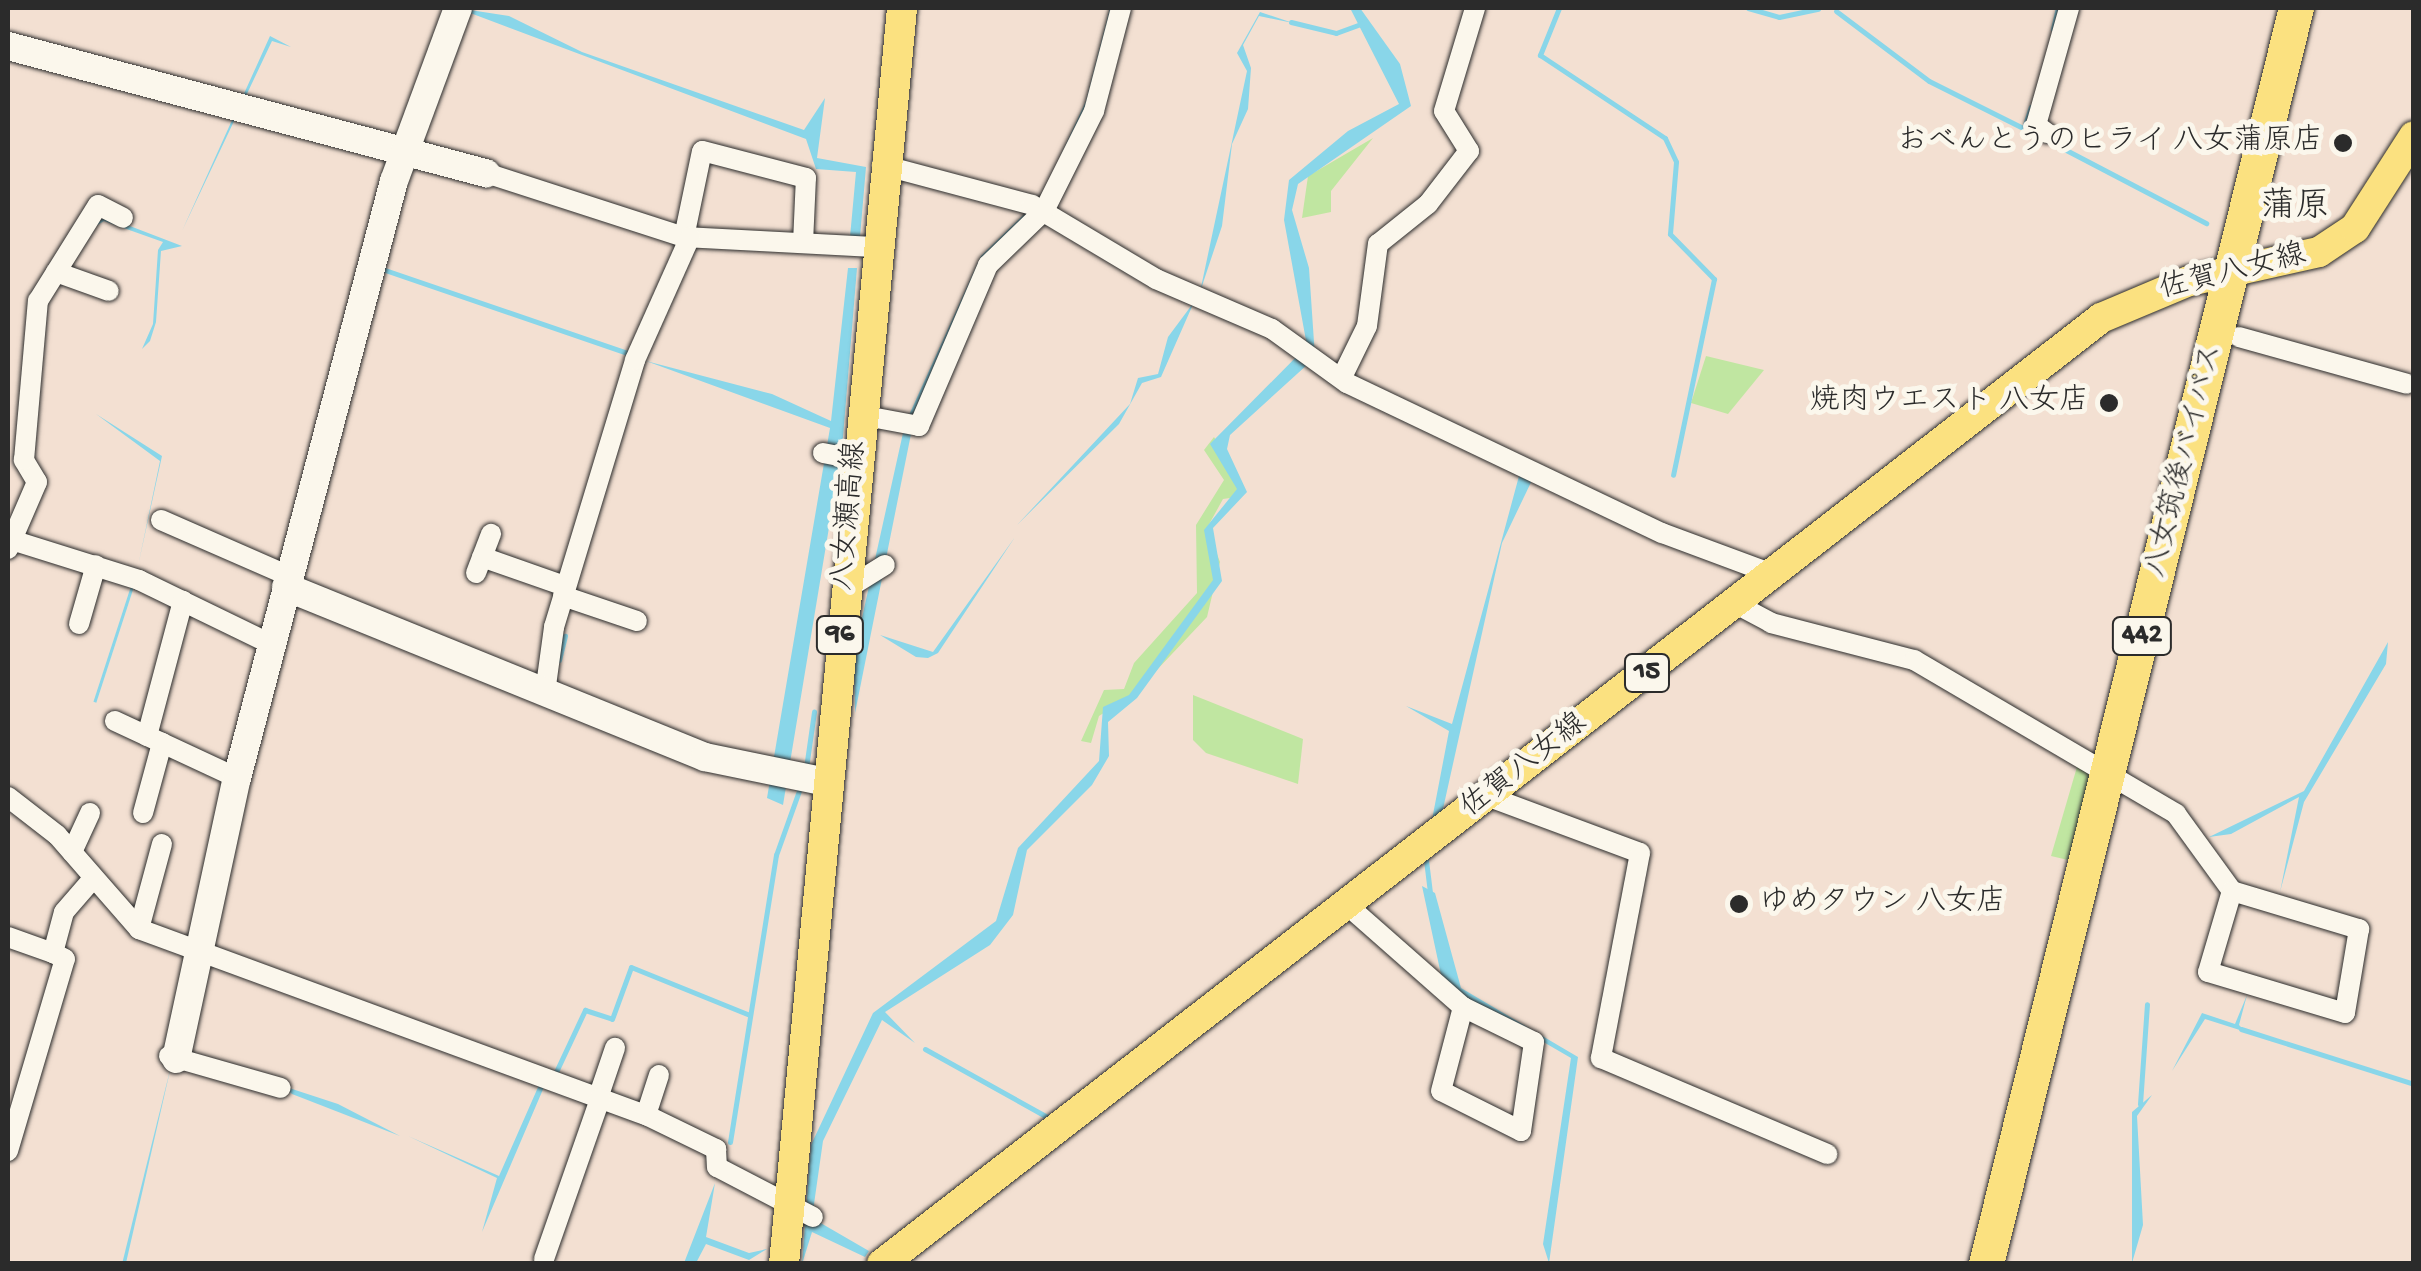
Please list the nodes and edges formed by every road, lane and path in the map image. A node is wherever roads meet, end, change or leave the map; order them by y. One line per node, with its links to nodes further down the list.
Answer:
1 (902, 8): 12 (main road, 八女瀬高線 / 96)
2 (1120, 8): 14 (street)
3 (1475, 8): 23 (street)
4 (2069, 8): 9 (street)
5 (2296, 8): 19 (highway, 八女筑後バイパス / 442)
6 (2318, 8): 19 (highway, 八女筑後バイパス / 442)
7 (456, 11): 11 (street)
8 (13, 48): 11 (street)
9 (2046, 132)
10 (2414, 136): 19 (main road, 佐賀八女線 / 15)
11 (404, 151): 13 (street); 31 (street)
12 (882, 165): 14 (street); 18 (main road, 八女瀬高線 / 96)
13 (486, 172): 16 (street)
14 (1039, 209): 23 (street); 25 (street)
15 (123, 218): 20 (street)
16 (687, 237): 17 (street); 17 (street); 32 (street)
17 (803, 243): 18 (street)
18 (874, 247): 43 (main road, 八女瀬高線 / 96)
19 (2244, 272): 22 (highway, 八女筑後バイパス / 442); 30 (main road, 佐賀八女線 / 15); 41 (highway, 八女筑後バイパス / 442)
20 (62, 275): 21 (street); 28 (street)
21 (109, 291)
22 (2239, 337): 24 (street); 41 (highway, 八女筑後バイパス / 442)
23 (1342, 377): 30 (street)
24 (2406, 384)
25 (871, 417)
26 (161, 520): 31 (street)
27 (490, 534): 32 (street)
28 (13, 546): 29 (street)
29 (96, 566): 33 (street); 36 (street)
30 (1775, 575): 34 (main road, 佐賀八女線 / 15)
31 (287, 582): 37 (street); 38 (street)
32 (564, 591): 35 (street); 38 (street)
33 (184, 600): 37 (street); 40 (street)
34 (1736, 604): 41 (street); 44 (main road, 佐賀八女線 / 15)
35 (637, 621)
36 (78, 624)
37 (271, 644): 42 (street)
38 (545, 692): 43 (street)
39 (115, 721): 40 (street)
40 (155, 740): 42 (street); 47 (street)
41 (2118, 776): 51 (street); 70 (highway, 八女筑後バイパス / 442); 71 (highway, 八女筑後バイパス / 442)
42 (237, 778): 55 (street)
43 (819, 781): 66 (main road, 八女瀬高線 / 96)
44 (1488, 796): 52 (main road, 佐賀八女線 / 15); 65 (street)
45 (8, 797): 49 (street)
46 (90, 813): 49 (street)
47 (142, 813)
48 (162, 844): 53 (street)
49 (72, 852): 50 (street)
50 (90, 882): 53 (street); 56 (street)
51 (2232, 890): 51 (street)
52 (1346, 904): 57 (street); 68 (main road, 佐賀八女線 / 15)
53 (139, 929): 55 (street)
54 (8, 937): 56 (street)
55 (199, 952): 59 (street); 62 (street)
56 (53, 953): 64 (street)
57 (1463, 1007): 57 (street)
58 (615, 1048): 62 (street)
59 (173, 1057): 61 (street)
60 (659, 1075): 63 (street)
61 (281, 1088)
62 (599, 1098): 63 (street); 67 (street)
63 (646, 1115): 66 (street)
64 (8, 1151)
65 (1827, 1154)
66 (802, 1211): 69 (main road, 八女瀬高線 / 96)
67 (544, 1259)
68 (889, 1262)
69 (784, 1264)
70 (1986, 1264)
71 (2010, 1264)

